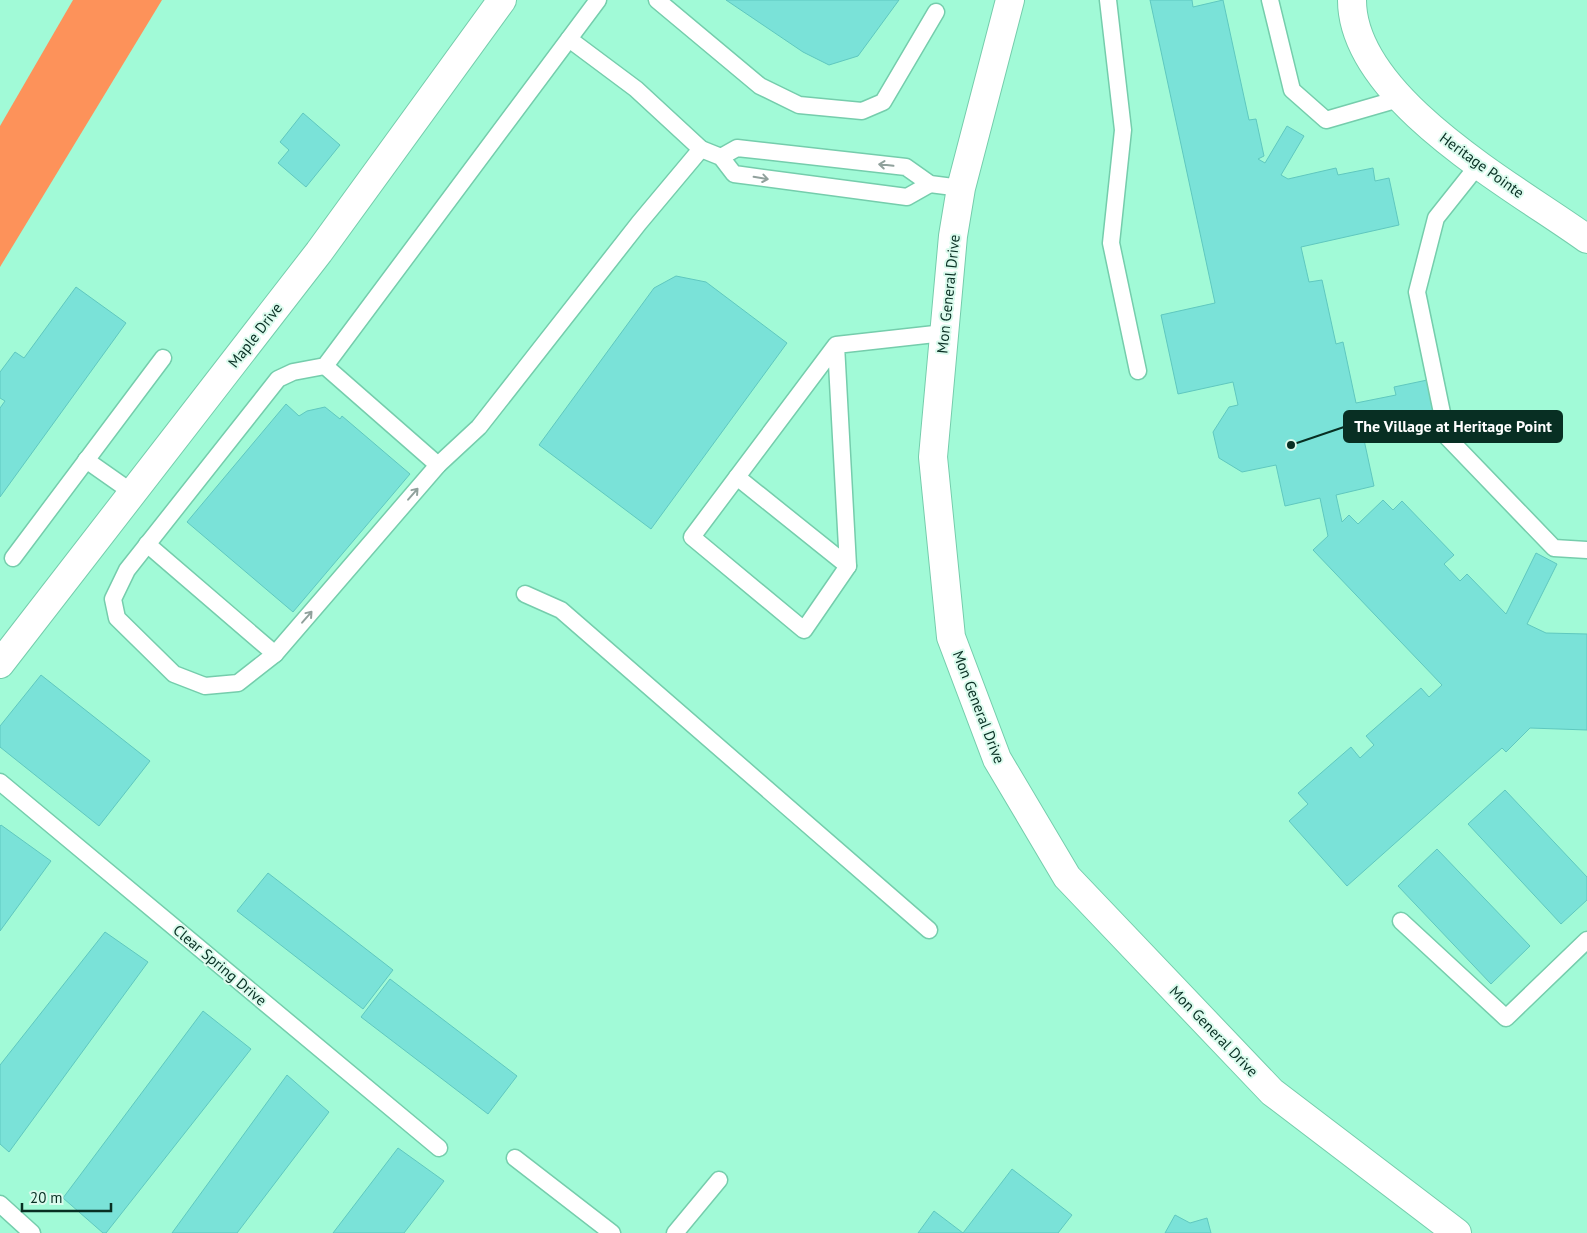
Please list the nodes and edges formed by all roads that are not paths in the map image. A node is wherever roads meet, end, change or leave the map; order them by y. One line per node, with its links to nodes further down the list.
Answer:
1 (502, 0): 25 (street, Maple Drive)
2 (598, 0): 9 (lane)
3 (657, 0): 8 (lane)
4 (1010, 0): 15 (street, Mon General Drive)
5 (1108, 0): 21 (lane)
6 (1270, 0): 10 (lane)
7 (1352, 0): 10 (street, Heritage Pointe)
8 (936, 12)
9 (569, 39): 11 (lane); 20 (lane)
10 (1402, 98): 13 (street, Heritage Pointe)
11 (701, 149): 12 (lane); 23 (lane)
12 (721, 157): 14 (lane, one-way to 12); 14 (lane, one-way to 14)
13 (1479, 164): 16 (street, Heritage Pointe); 27 (lane)
14 (930, 184): 15 (lane)
15 (961, 188): 17 (street, Mon General Drive)
16 (1587, 239)
17 (944, 333): 18 (lane); 44 (street, Mon General Drive)
18 (836, 345): 24 (lane); 29 (lane)
19 (163, 358): 22 (lane)
20 (325, 366): 23 (lane); 26 (lane)
21 (1138, 371)
22 (86, 460): 25 (lane); 28 (lane)
23 (438, 465): 31 (lane, one-way to 23)
24 (737, 477): 29 (lane); 29 (lane)
25 (133, 493): 32 (street, Maple Drive)
26 (147, 544): 31 (lane); 31 (lane)
27 (1587, 550)
28 (13, 558)
29 (848, 566)
30 (525, 594): 35 (lane)
31 (275, 654)
32 (0, 664)
33 (0, 782): 37 (lane, Clear Spring Drive)
34 (1401, 920): 36 (lane)
35 (930, 930)
36 (1587, 940)
37 (440, 1148)
38 (515, 1158): 42 (lane)
39 (719, 1180): 43 (lane)
40 (0, 1204): 41 (lane)
41 (32, 1233)
42 (612, 1233)
43 (675, 1233)
44 (1457, 1233)

